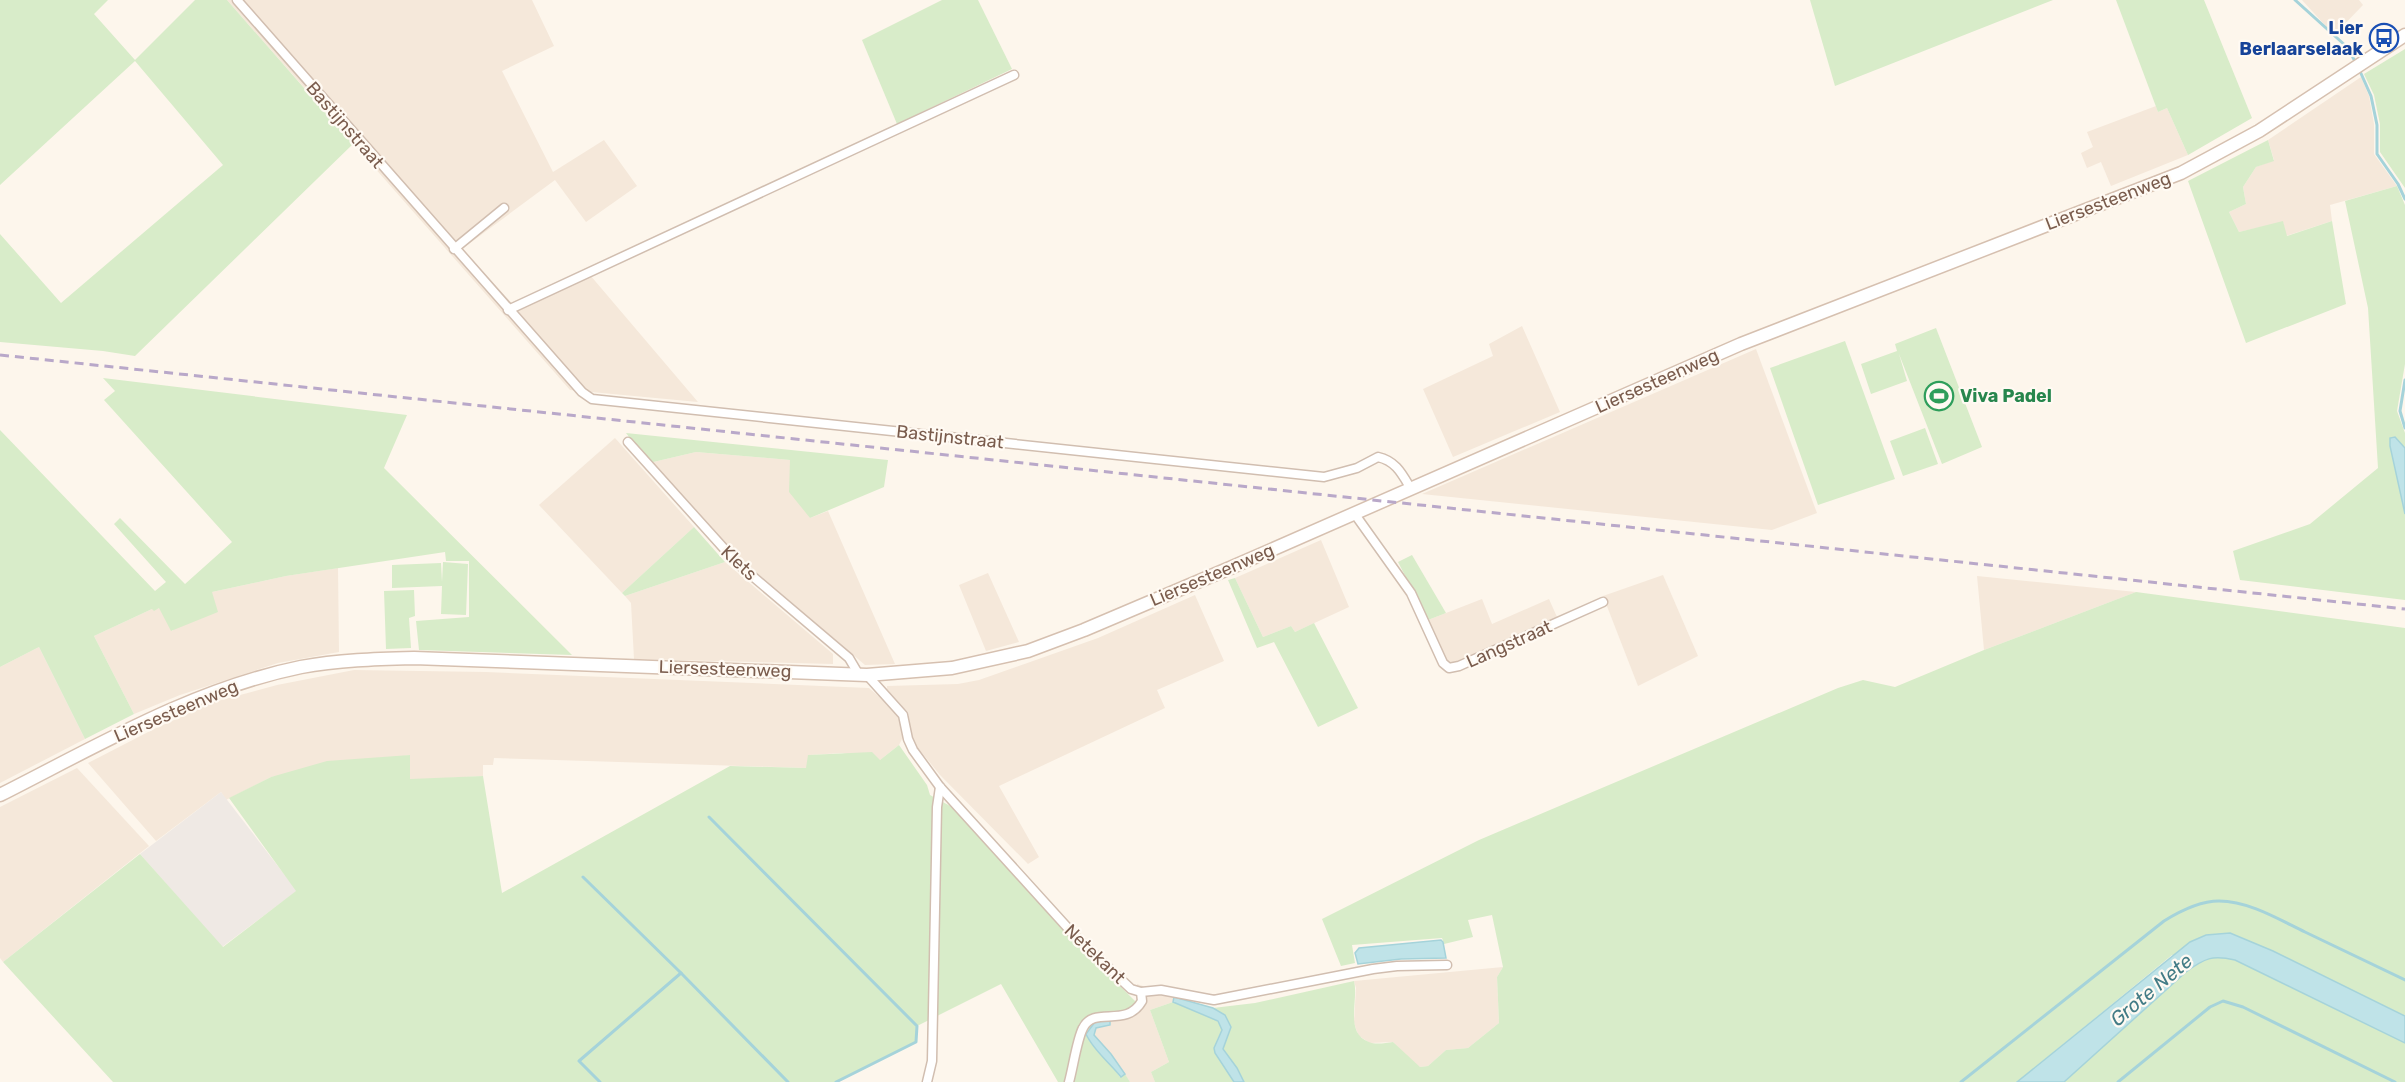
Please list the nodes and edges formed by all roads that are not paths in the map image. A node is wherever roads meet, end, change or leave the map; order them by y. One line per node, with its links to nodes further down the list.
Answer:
1 (237, 0): 5 (street, Bastijnstraat)
2 (2405, 35): 8 (street, Liersesteenweg)
3 (1014, 75): 6 (street)
4 (504, 208): 5 (street)
5 (454, 249): 6 (street, Bastijnstraat)
6 (508, 310): 8 (street, Bastijnstraat)
7 (628, 442): 11 (street, Klets)
8 (1411, 489): 9 (street, Liersesteenweg)
9 (1354, 513): 10 (street, Langstraat); 11 (street, Liersesteenweg)
10 (1603, 602)
11 (863, 675): 12 (street, Netekant); 13 (street, Liersesteenweg)
12 (940, 787): 15 (street, Netekant); 16 (street)
13 (0, 795)
14 (1447, 965): 15 (street, Netekant)
15 (1141, 992): 17 (street)
16 (927, 1082)
17 (1069, 1082)

